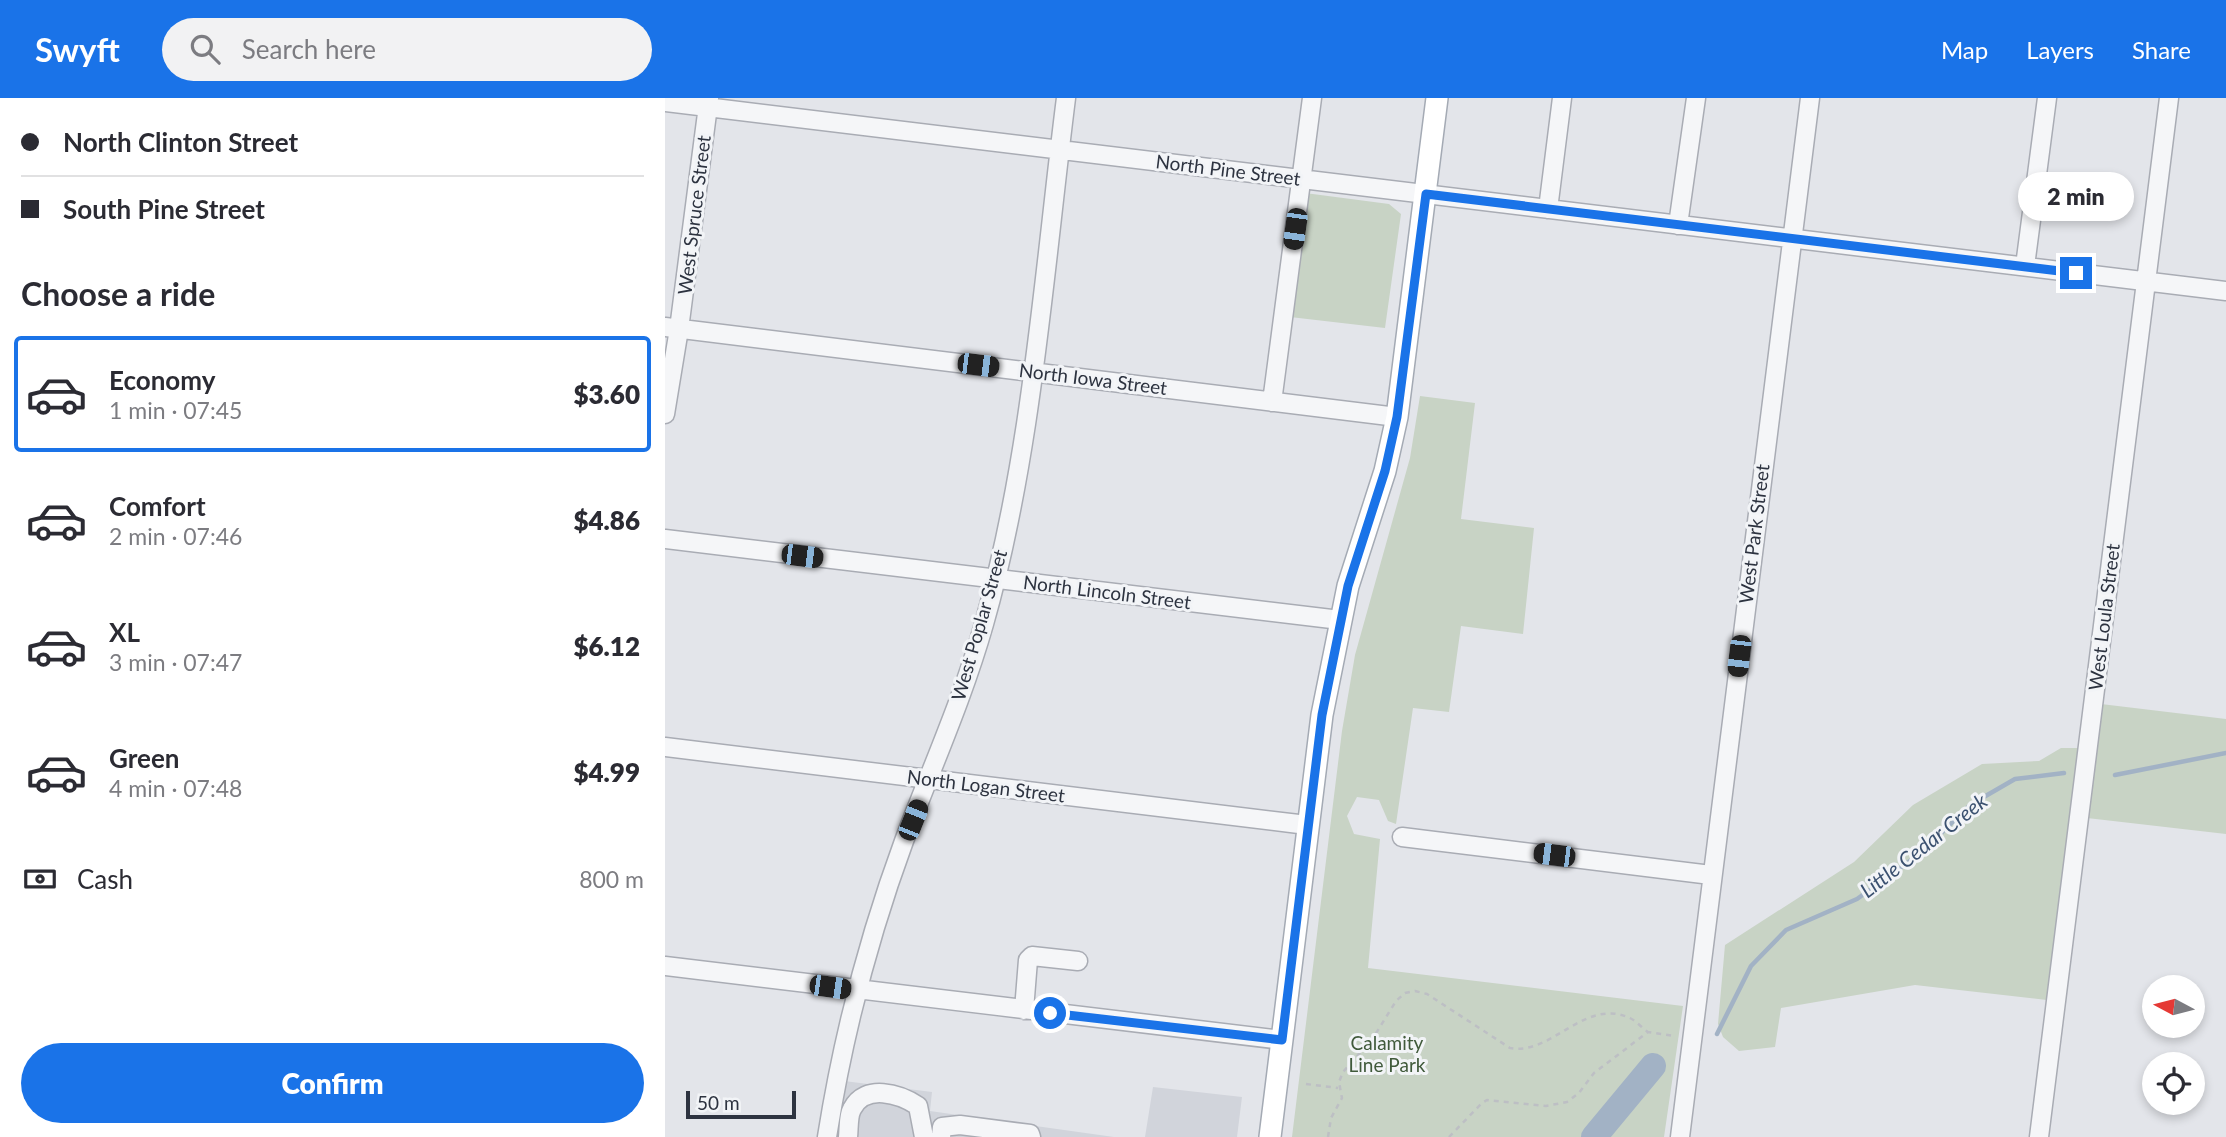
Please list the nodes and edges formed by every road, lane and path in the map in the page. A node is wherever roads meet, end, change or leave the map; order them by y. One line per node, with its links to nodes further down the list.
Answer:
1 (1066, 98): 11 (street, West Poplar Street)
2 (1312, 98): 12 (street)
3 (1437, 98): 13 (main road)
4 (1562, 98): 14 (street)
5 (1696, 98): 15 (street)
6 (1810, 98): 16 (street, West Park Street)
7 (2047, 98): 17 (street)
8 (2169, 98): 18 (street, West Loula Street)
9 (665, 102): 10 (street, North Pine Street)
10 (708, 102): 11 (street, North Pine Street); 20 (street, West Spruce Street)
11 (1059, 149): 12 (street, North Pine Street); 21 (street, West Poplar Street)
12 (1302, 179): 13 (street, North Pine Street); 22 (street)
13 (1426, 194): 14 (street, North Pine Street); 24 (main road)
14 (1548, 209): 15 (street, North Pine Street)
15 (1678, 225): 16 (street, North Pine Street)
16 (1792, 238): 17 (street, North Pine Street); 32 (street, West Park Street)
17 (2025, 266): 18 (street, North Pine Street)
18 (2146, 281): 19 (street, North Pine Street); 53 (street, West Loula Street)
19 (2226, 291)
20 (672, 328): 21 (street, North Iowa Street); 23 (street, West Spruce Street)
21 (1032, 372): 22 (street, North Iowa Street); 26 (street, West Poplar Street)
22 (1272, 402): 24 (street, North Iowa Street)
23 (665, 414)
24 (1397, 417): 27 (main road)
25 (665, 539): 26 (street, North Lincoln Street)
26 (995, 579): 27 (street, North Lincoln Street); 29 (street, West Poplar Street)
27 (1340, 620): 30 (main road)
28 (665, 747): 29 (street, North Logan Street)
29 (929, 779): 30 (street, North Logan Street); 35 (street, West Poplar Street)
30 (1307, 825): 39 (main road)
31 (1402, 837): 32 (street)
32 (1711, 875): 52 (street, West Park Street)
33 (1078, 961): 36 (street)
34 (665, 966): 35 (street)
35 (857, 990): 36 (street); 42 (street, West Poplar Street)
36 (1024, 1010): 39 (street)
37 (1648, 1032): 38 (path); 41 (path); 51 (path)
38 (1680, 1037)
39 (1282, 1040): 49 (main road)
40 (1306, 1084): 41 (path)
41 (1339, 1089): 50 (path)
42 (832, 1108): 43 (street); 44 (street, West Poplar Street)
43 (850, 1111): 45 (street); 46 (street)
44 (827, 1137)
45 (848, 1137)
46 (924, 1137)
47 (941, 1137): 48 (street)
48 (1031, 1137)
49 (1270, 1137)
50 (1328, 1137)
51 (1449, 1137)
52 (1680, 1137)
53 (2039, 1137)

